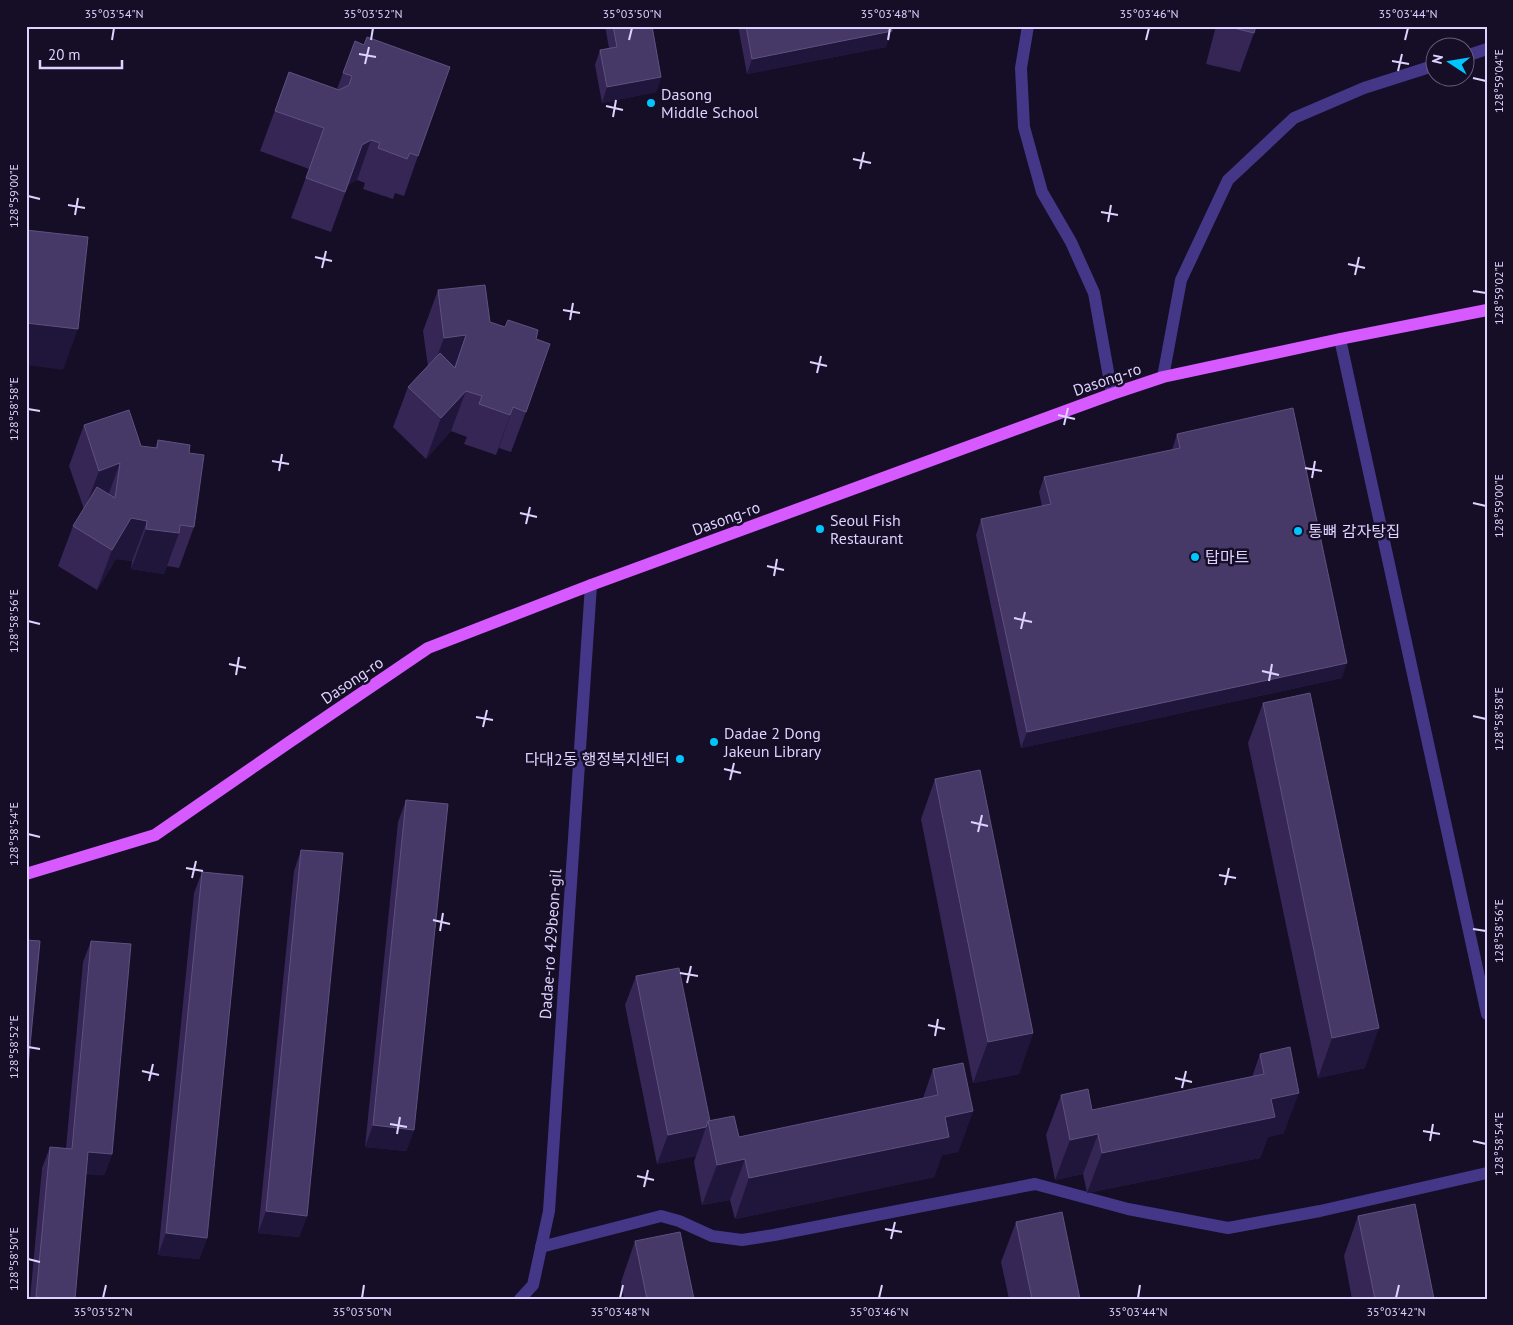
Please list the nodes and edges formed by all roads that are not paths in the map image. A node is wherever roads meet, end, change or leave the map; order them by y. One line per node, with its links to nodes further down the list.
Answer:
1 (1028, 26): 6 (street)
2 (1426, 68): 5 (street)
3 (1487, 310): 4 (main road, Dasong-ro)
4 (1340, 339): 5 (main road, Dasong-ro); 9 (street)
5 (1163, 377): 6 (main road, Dasong-ro)
6 (1112, 394): 7 (main road, Dasong-ro)
7 (591, 585): 8 (main road, Dasong-ro); 11 (street, Dadae-ro 429beon-gil)
8 (26, 874)
9 (1487, 1014)
10 (1487, 1173): 11 (street)
11 (541, 1247): 12 (street, Dadae-ro 429beon-gil)
12 (520, 1299)

